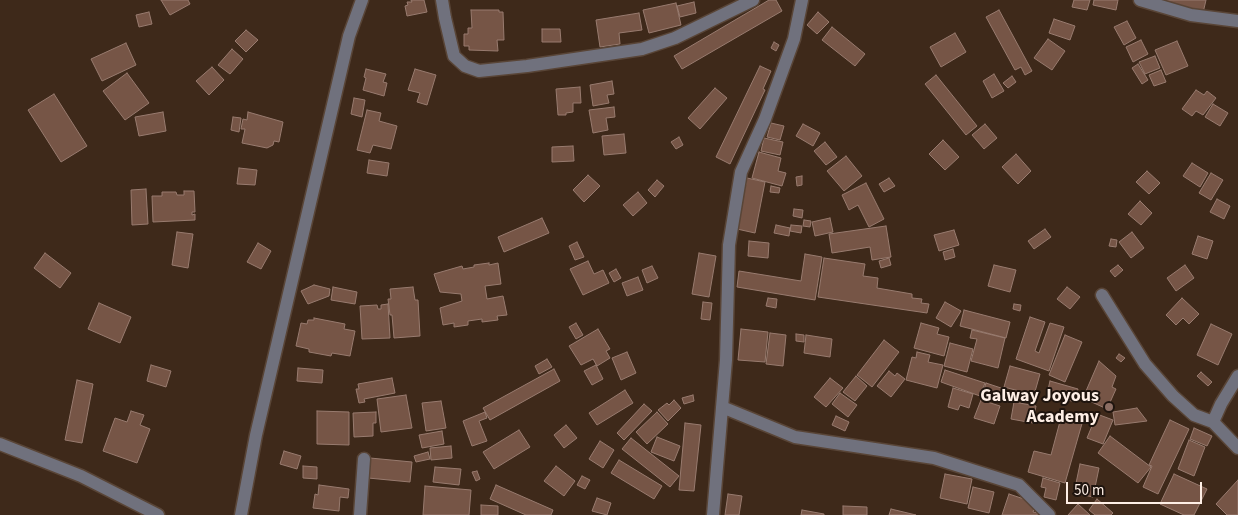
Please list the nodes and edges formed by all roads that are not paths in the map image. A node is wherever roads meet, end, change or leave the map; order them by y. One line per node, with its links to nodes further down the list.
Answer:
1 (362, 0): 15 (street)
2 (442, 0): 3 (street)
3 (752, 0)
4 (802, 0): 9 (street)
5 (1140, 0): 6 (street)
6 (1238, 21)
7 (1102, 294): 10 (street)
8 (1238, 376): 10 (street)
9 (722, 406): 17 (street); 18 (street)
10 (1213, 422): 12 (street)
11 (0, 444): 14 (street)
12 (1238, 448)
13 (364, 459): 16 (street)
14 (158, 515)
15 (241, 515)
16 (360, 515)
17 (713, 515)
18 (1049, 515)

